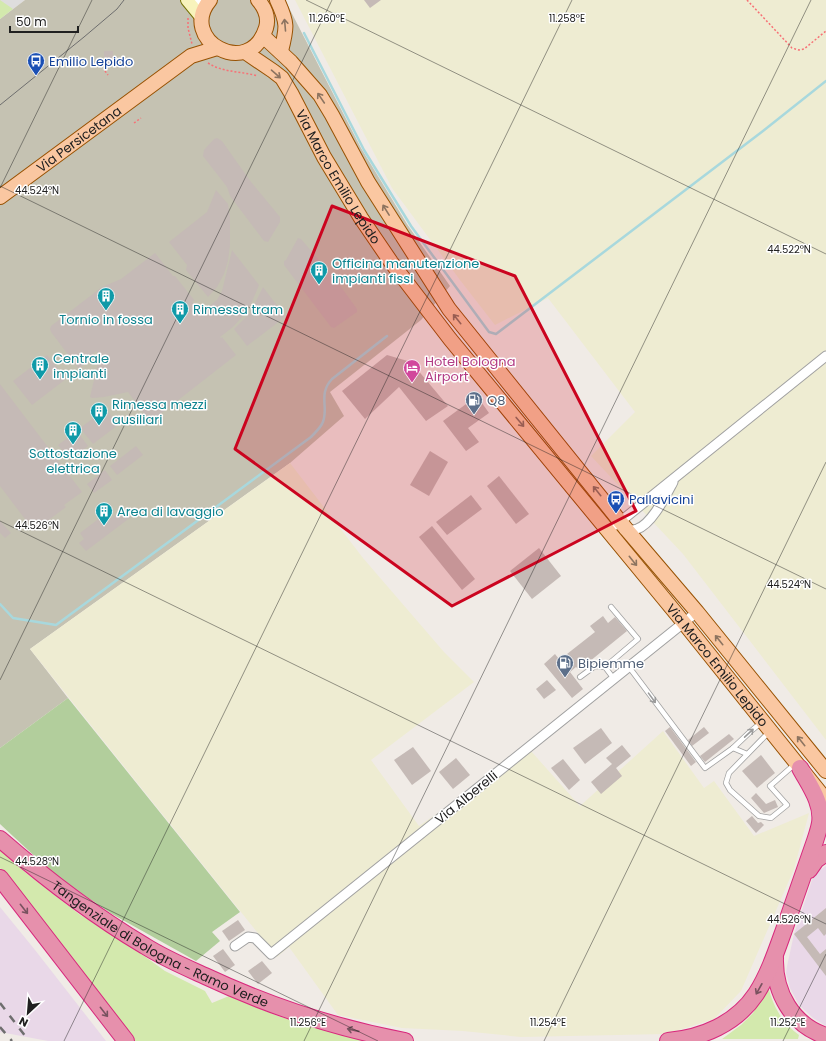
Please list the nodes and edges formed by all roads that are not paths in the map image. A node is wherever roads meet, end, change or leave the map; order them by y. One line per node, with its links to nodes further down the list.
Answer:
1 (277, 0): 8 (main road, one-way to 1)
2 (260, 1): 5 (main road)
3 (199, 2): 4 (main road)
4 (204, 31): 6 (main road); 9 (main road, Via Persicetana)
5 (263, 36): 7 (main road); 8 (main road, Via Marco Emilio Lepido)
6 (217, 48): 7 (main road); 9 (main road, Via Persicetana)
7 (244, 52): 12 (main road, Via Marco Emilio Lepido, one-way to 12)
8 (281, 52): 11 (main road, Via Marco Emilio Lepido, one-way to 8)
9 (158, 80): 10 (main road, Via Persicetana)
10 (0, 197)
11 (471, 336): 12 (street); 15 (main road, Via Marco Emilio Lepido, one-way to 11)
12 (457, 347): 16 (main road, Via Marco Emilio Lepido, one-way to 16)
13 (826, 356): 14 (street)
14 (675, 477): 15 (street); 15 (street)
15 (624, 526): 16 (street); 18 (main road, Via Marco Emilio Lepido)
16 (609, 531): 19 (main road, Via Marco Emilio Lepido, one-way to 19)
17 (611, 607): 20 (lane)
18 (697, 612): 19 (street, Via Alberelli); 28 (main road, Via Marco Emilio Lepido, one-way to 18)
19 (684, 623): 21 (street, Via Alberelli); 24 (main road, Via Marco Emilio Lepido)
20 (605, 667): 22 (lane); 23 (lane)
21 (629, 667): 23 (street, Via Alberelli); 25 (lane, one-way to 25)
22 (580, 677)
23 (614, 679): 34 (street, Via Alberelli)
24 (767, 726): 25 (lane, one-way to 24); 26 (lane); 27 (main road, Via Marco Emilio Lepido)
25 (733, 748): 26 (lane)
26 (747, 754): 27 (lane)
27 (798, 766): 29 (main road, Via Marco Emilio Lepido); 33 (highway)
28 (826, 771)
29 (826, 800)
30 (0, 839): 38 (highway, Tangenziale di Bologna - Ramo Verde, one-way to 30)
31 (826, 852): 33 (highway)
32 (0, 878): 37 (highway, one-way to 37)
33 (799, 887): 35 (highway)
34 (235, 946)
35 (775, 954): 36 (highway); 39 (highway, one-way to 39)
36 (826, 1036)
37 (126, 1041)
38 (405, 1041)
39 (668, 1041)

